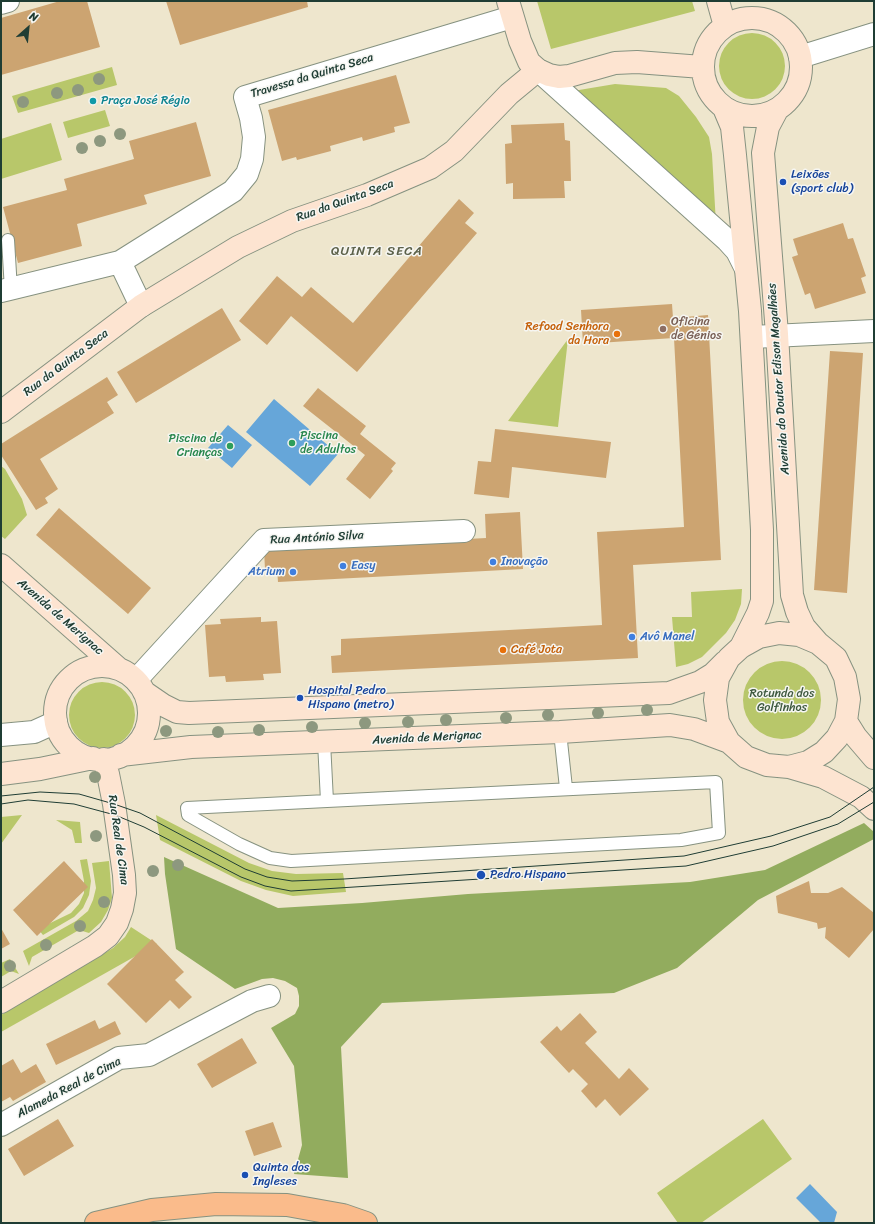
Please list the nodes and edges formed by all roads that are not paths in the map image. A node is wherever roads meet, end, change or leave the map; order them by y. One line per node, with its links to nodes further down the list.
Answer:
1 (8, 1): 3 (street)
2 (718, 1): 6 (street)
3 (1, 3)
4 (510, 9): 10 (street, Avenida do Doutor Edison Magalhães); 14 (street, Travessa da Quinta Seca)
5 (754, 10): 6 (street, Avenida do Doutor Edison Magalhães); 8 (street, Avenida do Doutor Edison Magalhães)
6 (725, 26): 9 (street, Avenida do Doutor Edison Magalhães)
7 (874, 34): 8 (street)
8 (800, 57): 12 (street, Avenida do Doutor Edison Magalhães)
9 (702, 67): 10 (street); 11 (street, Avenida do Doutor Edison Magalhães)
10 (538, 70): 15 (street, Avenida do Doutor Edison Magalhães); 17 (street, Rua da Quinta Seca)
11 (724, 108): 12 (street, Avenida do Doutor Edison Magalhães); 15 (street, Avenida do Doutor Edison Magalhães)
12 (776, 110): 19 (street, Avenida do Doutor Edison Magalhães)
13 (8, 240): 16 (lane)
14 (120, 262): 16 (street); 17 (street)
15 (745, 267): 20 (street, Avenida do Doutor Edison Magalhães)
16 (6, 291)
17 (141, 306): 21 (street, Rua da Quinta Seca)
18 (874, 331): 19 (street)
19 (777, 334): 20 (street); 24 (street, Avenida do Doutor Edison Magalhães)
20 (752, 337): 25 (street, Avenida do Doutor Edison Magalhães)
21 (1, 412)
22 (464, 531): 26 (street, Rua António Silva)
23 (1, 565): 26 (street, Avenida de Merignac)
24 (818, 644): 25 (street, Avenida do Doutor Edison Magalhães); 27 (street, Avenida do Doutor Edison Magalhães)
25 (735, 652): 26 (street, Avenida de Merignac); 32 (street, Avenida do Doutor Edison Magalhães)
26 (133, 680): 28 (street); 33 (street)
27 (846, 720): 34 (street); 35 (street, Avenida do Doutor Edison Magalhães)
28 (56, 722): 30 (street); 33 (street)
29 (560, 732): 31 (street, Avenida de Merignac); 32 (street, Avenida de Merignac); 37 (lane)
30 (1, 735)
31 (324, 742): 33 (street, Avenida de Merignac); 38 (lane)
32 (729, 742): 35 (street, Avenida do Doutor Edison Magalhães)
33 (106, 758): 36 (street, Avenida de Merignac); 41 (street, Rua Real de Cima)
34 (874, 758)
35 (789, 767): 39 (street)
36 (1, 774)
37 (566, 788): 38 (lane); 38 (lane)
38 (327, 801)
39 (874, 809)
40 (269, 996): 42 (street, Alameda Real de Cima)
41 (1, 1002)
42 (1, 1125)
43 (96, 1223): 44 (main road)
44 (366, 1223)

